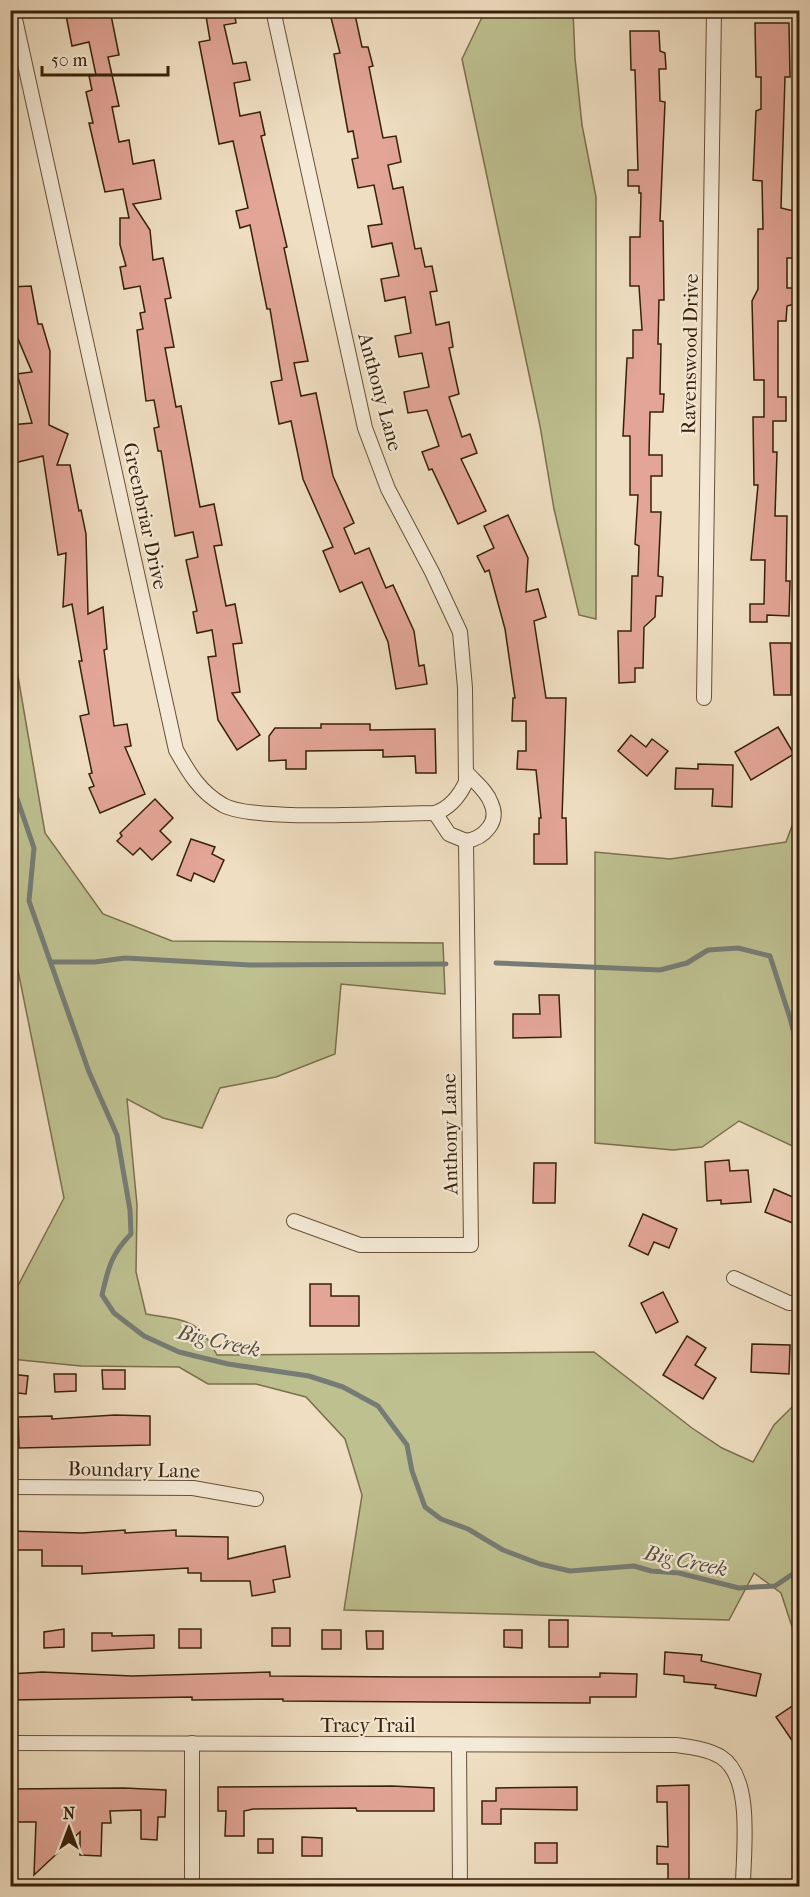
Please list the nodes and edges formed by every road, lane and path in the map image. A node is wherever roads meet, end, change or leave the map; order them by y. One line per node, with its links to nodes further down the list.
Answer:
1 (13, 10): 6 (street, Greenbriar Drive)
2 (273, 10): 5 (street, Anthony Lane)
3 (714, 10): 4 (street, Ravenswood Drive)
4 (704, 698)
5 (467, 772): 6 (street, Anthony Lane); 7 (street)
6 (435, 813): 7 (street)
7 (466, 841): 8 (street, Anthony Lane)
8 (294, 1221)
9 (734, 1278): 10 (street)
10 (800, 1304)
11 (10, 1487): 12 (street, Boundary Lane)
12 (256, 1498)
13 (10, 1743): 14 (street, Tracy Trail)
14 (192, 1743): 15 (street, Tracy Trail); 16 (street)
15 (459, 1745): 17 (street); 18 (street, Tracy Trail)
16 (192, 1887)
17 (460, 1887)
18 (743, 1887)

